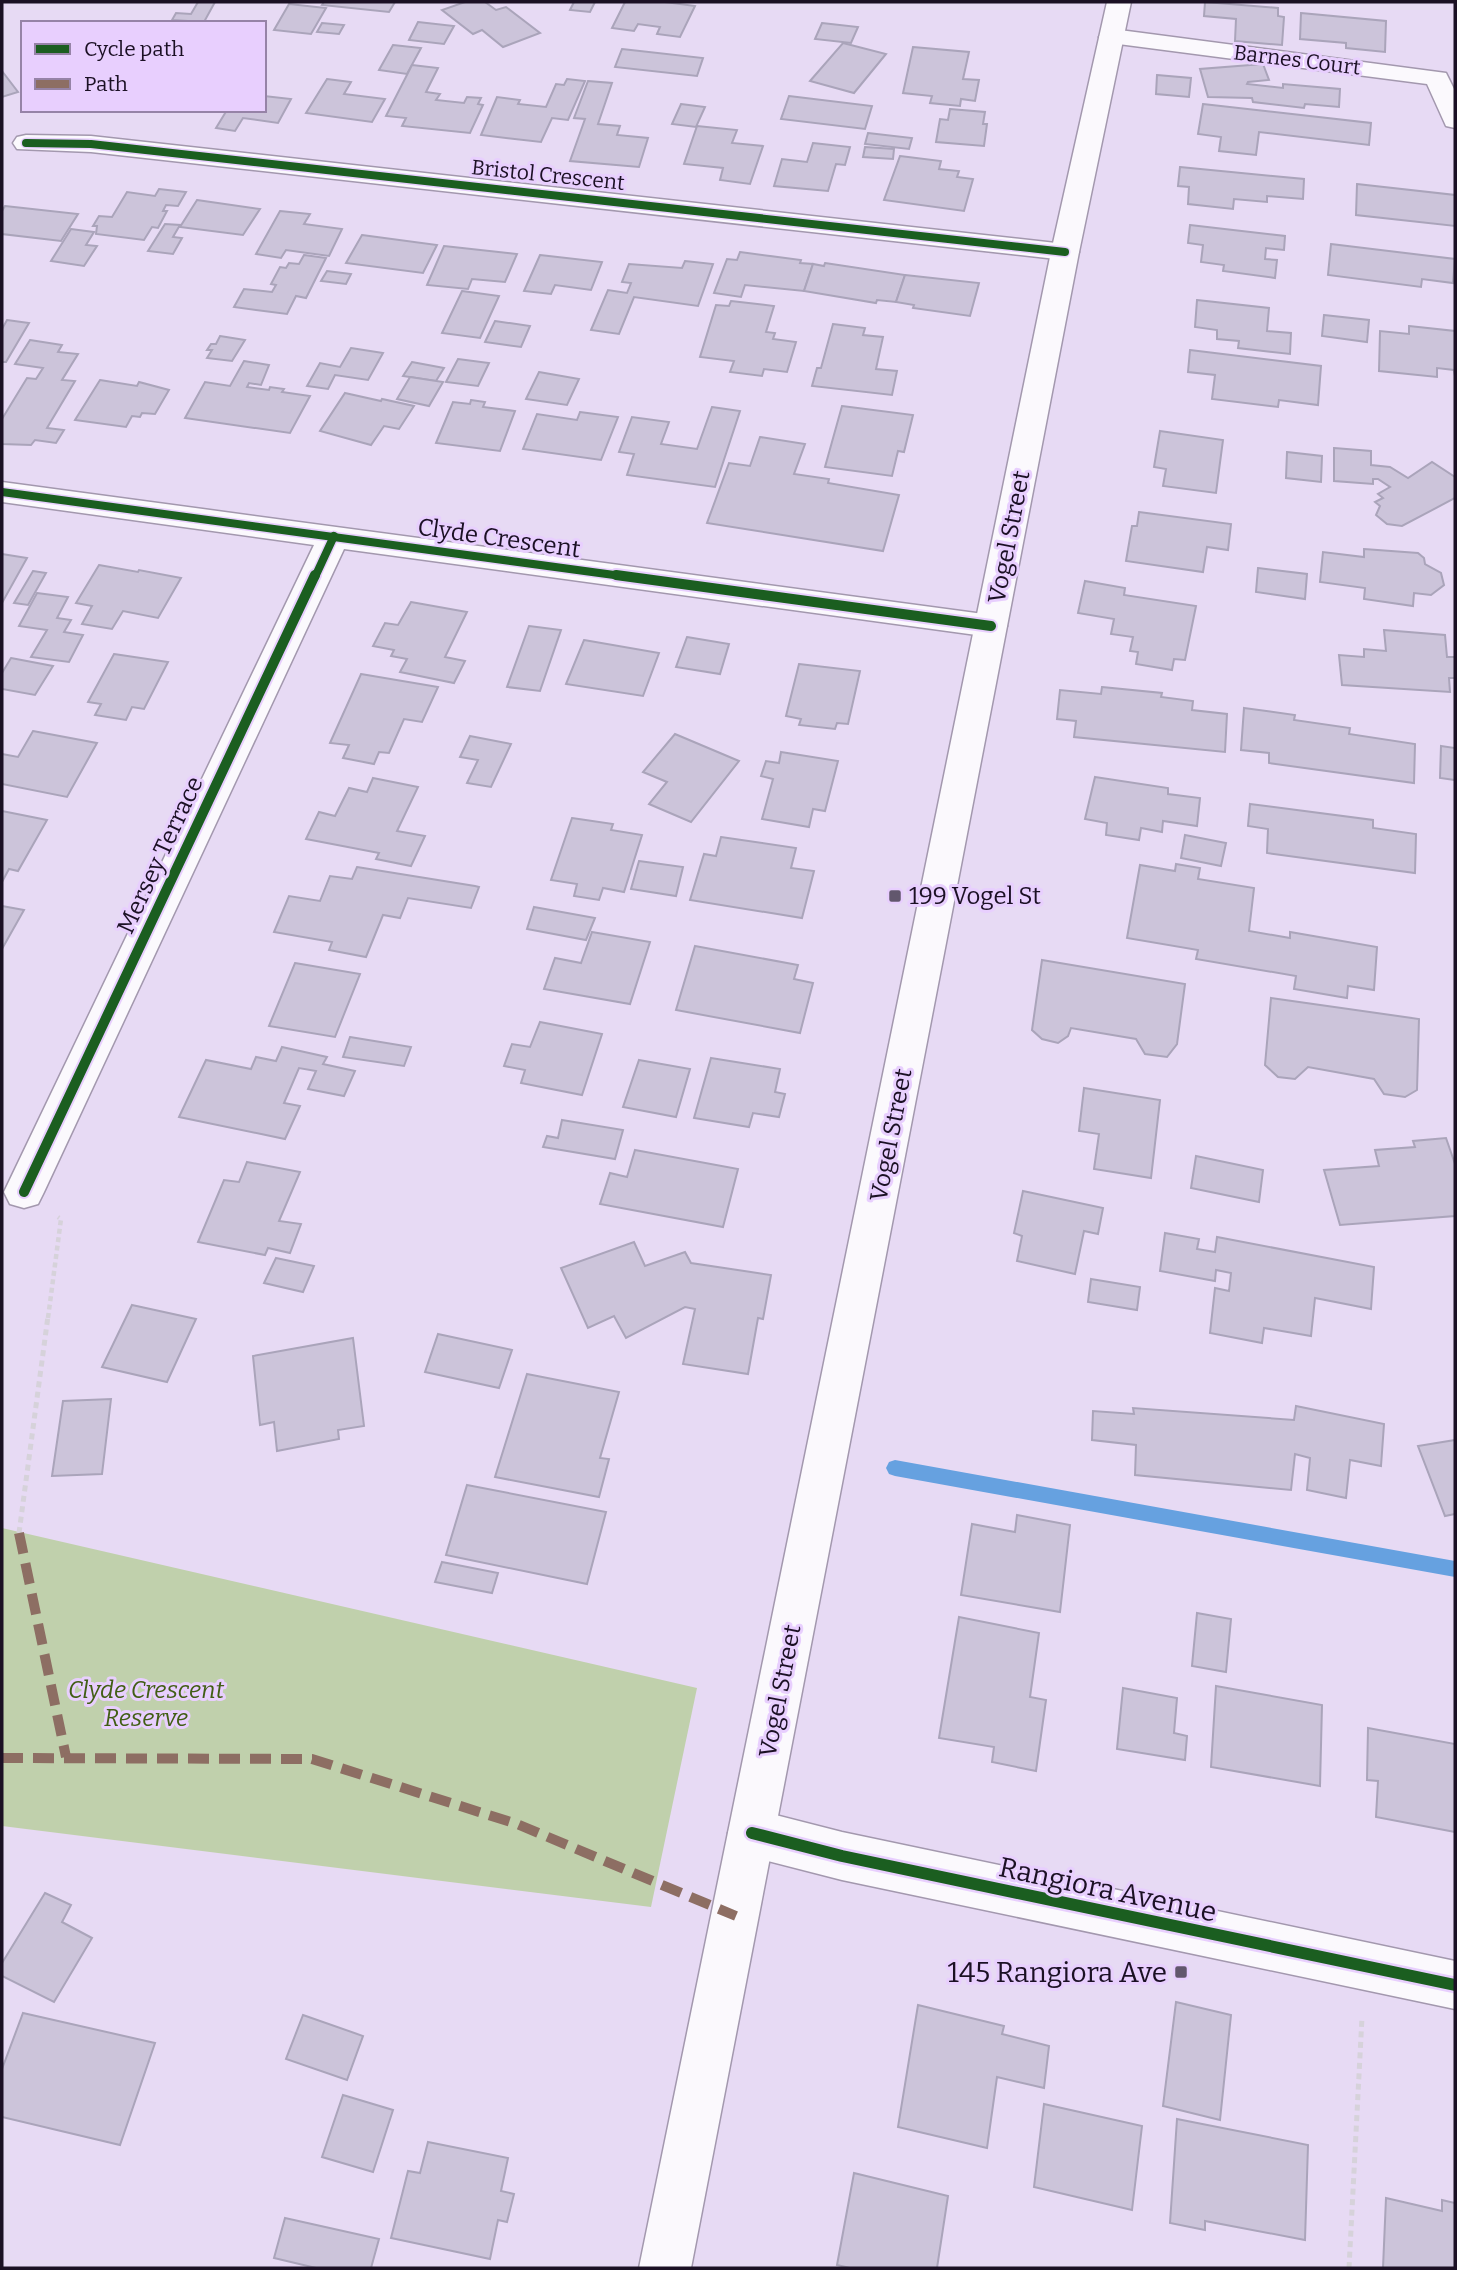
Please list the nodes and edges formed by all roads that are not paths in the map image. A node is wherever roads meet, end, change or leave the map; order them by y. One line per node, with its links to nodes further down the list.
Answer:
1 (1119, 2): 2 (street, Vogel Street)
2 (1112, 37): 3 (street, Barnes Court); 5 (street, Vogel Street)
3 (1455, 120)
4 (26, 143): 5 (street, Bristol Crescent)
5 (1065, 252): 8 (street, Vogel Street)
6 (2, 492): 7 (street, Clyde Crescent)
7 (334, 536): 8 (street, Clyde Crescent); 9 (street, Mersey Terrace)
8 (991, 626): 10 (street, Vogel Street)
9 (24, 1192)
10 (752, 1833): 11 (street, Rangiora Avenue); 12 (street, Vogel Street)
11 (1455, 1985)
12 (665, 2268)

